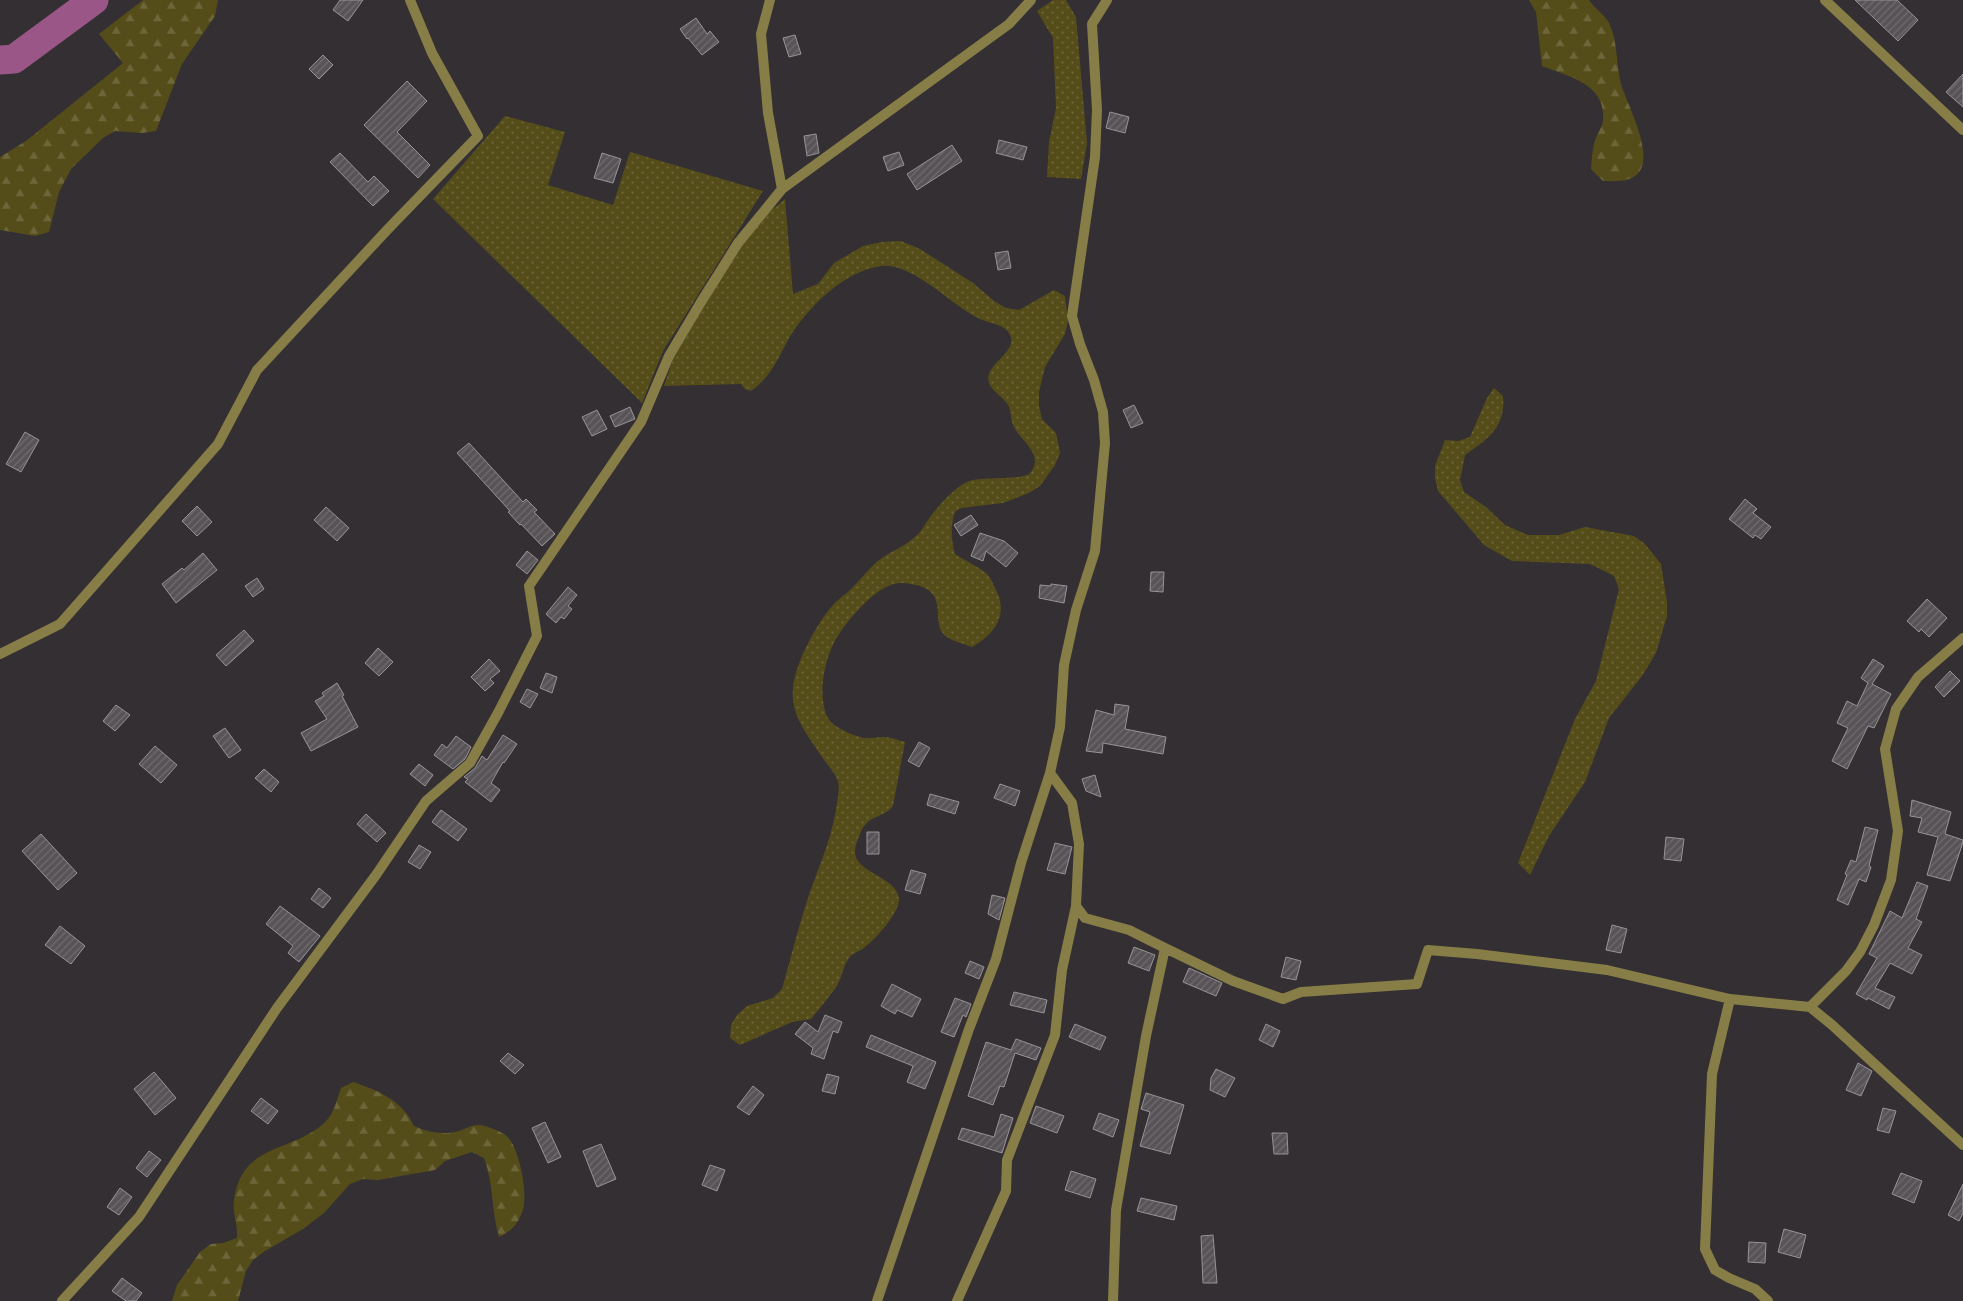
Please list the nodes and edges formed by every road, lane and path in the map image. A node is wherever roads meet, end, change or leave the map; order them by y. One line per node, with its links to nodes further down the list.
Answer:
1 (410, 0): 9 (street)
2 (770, 0): 7 (street)
3 (1031, 0): 7 (street)
4 (1107, 0): 10 (street)
5 (1825, 0): 6 (street)
6 (1963, 130)
7 (782, 189): 16 (street)
8 (1963, 638): 14 (street)
9 (0, 654)
10 (1050, 773): 11 (street); 17 (street)
11 (1076, 906): 12 (street); 18 (street)
12 (1165, 948): 13 (street); 19 (street)
13 (1730, 999): 14 (street); 20 (street)
14 (1810, 1007): 15 (street)
15 (1963, 1146)
16 (62, 1301)
17 (877, 1301)
18 (958, 1301)
19 (1113, 1301)
20 (1768, 1301)

